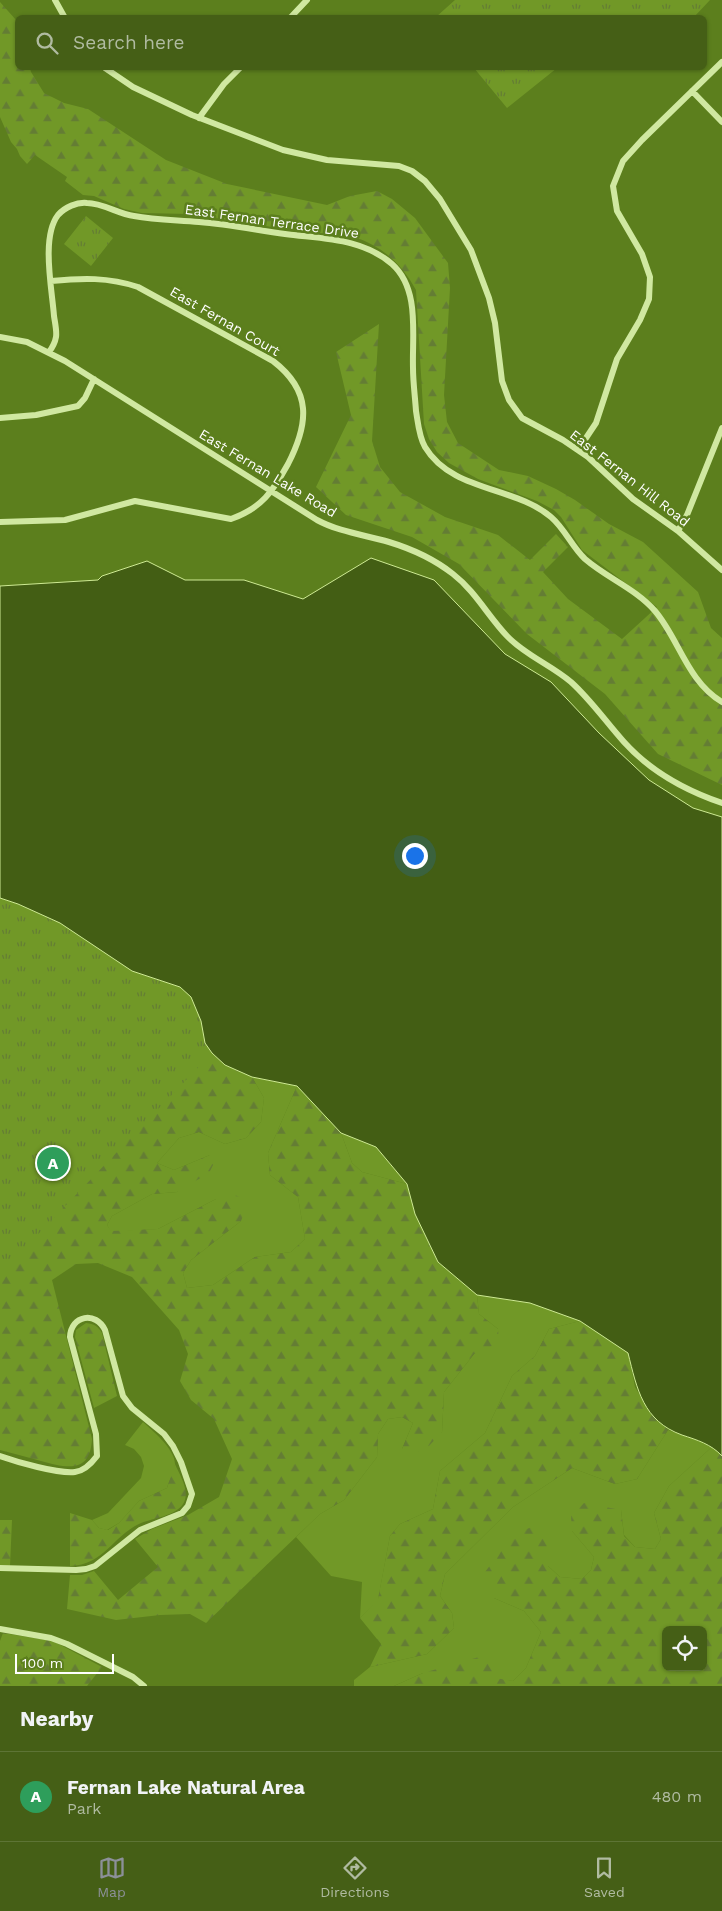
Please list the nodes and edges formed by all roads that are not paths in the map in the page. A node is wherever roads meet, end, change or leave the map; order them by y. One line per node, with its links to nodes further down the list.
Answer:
1 (55, 0): 3 (street)
2 (307, 0): 4 (street)
3 (63, 15)
4 (293, 15)
5 (722, 62): 8 (street)
6 (109, 70): 9 (street, East Fernan Hill Road)
7 (238, 70): 9 (street)
8 (692, 91): 10 (street); 17 (street)
9 (199, 118): 17 (street, East Fernan Hill Road)
10 (722, 122)
11 (51, 281): 13 (street, East Fernan Terrace Drive); 18 (street, East Fernan Court); 22 (street, East Fernan Terrace Drive)
12 (0, 337): 13 (street, East Fernan Lake Road)
13 (49, 352): 14 (street, East Fernan Lake Road)
14 (94, 379): 15 (street); 18 (street, East Fernan Lake Road)
15 (0, 418)
16 (722, 428): 20 (street)
17 (578, 450): 20 (street, East Fernan Hill Road)
18 (272, 492): 19 (street); 23 (street, East Fernan Lake Road)
19 (0, 522)
20 (678, 531): 21 (street, East Fernan Hill Road)
21 (722, 570)
22 (722, 702)
23 (722, 803)
24 (0, 1456): 25 (street)
25 (0, 1568)
26 (0, 1629): 27 (street)
27 (144, 1686)

